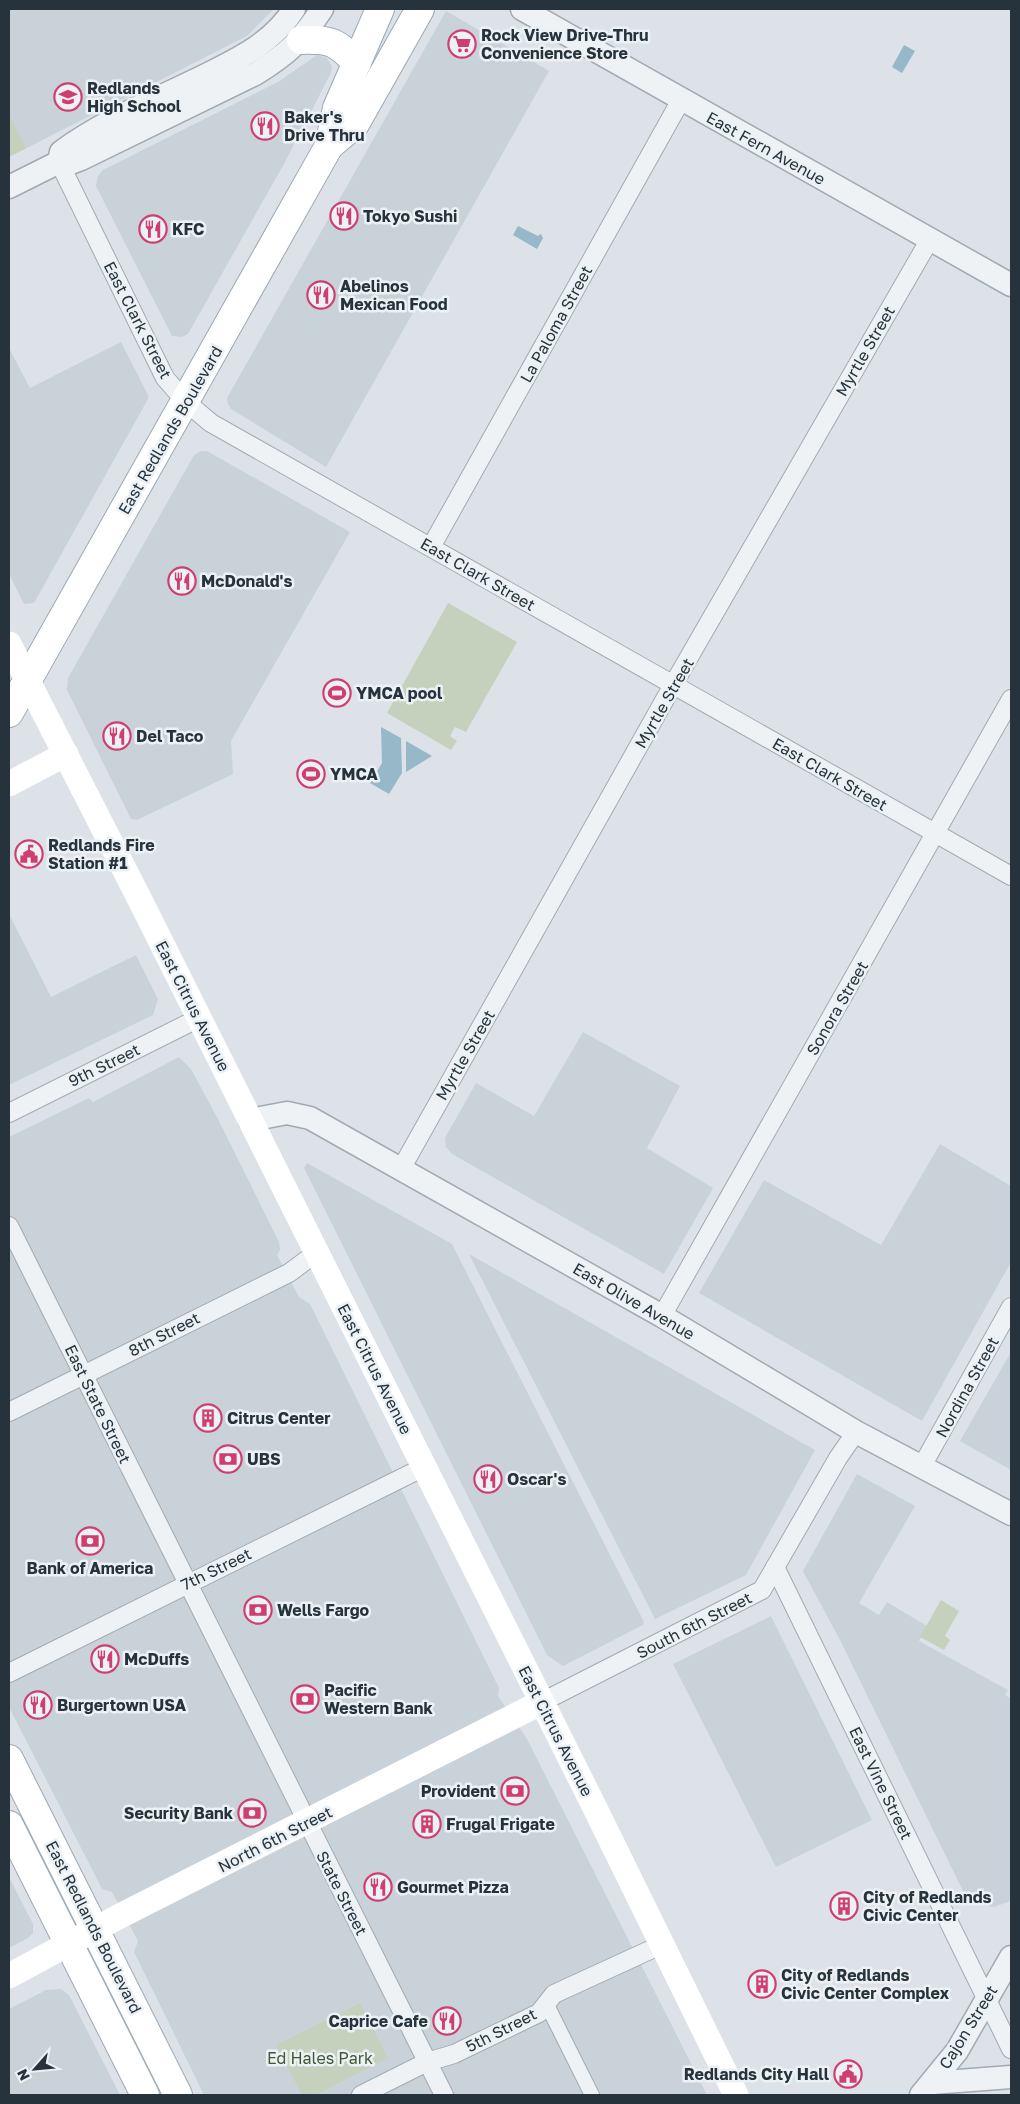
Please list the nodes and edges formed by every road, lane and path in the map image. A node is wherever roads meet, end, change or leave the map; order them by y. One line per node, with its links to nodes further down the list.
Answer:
1 (294, 9): 10 (street)
2 (322, 9): 6 (street)
3 (380, 9): 7 (main road, East Redlands Boulevard)
4 (420, 9): 9 (main road, East Redlands Boulevard)
5 (522, 9): 8 (street, East Fern Avenue)
6 (301, 40): 7 (main road); 10 (street)
7 (357, 63): 9 (main road, East Redlands Boulevard)
8 (681, 100): 12 (street, East Fern Avenue); 15 (street, La Paloma Street)
9 (329, 146): 14 (main road, East Redlands Boulevard)
10 (59, 162): 11 (street); 14 (street, East Clark Street)
11 (9, 187)
12 (930, 239): 13 (street, East Fern Avenue); 18 (street, Myrtle Street)
13 (1011, 285)
14 (186, 402): 15 (street, East Clark Street); 17 (main road, East Redlands Boulevard)
15 (431, 547): 18 (street, East Clark Street)
16 (9, 644): 17 (main road, East Citrus Avenue)
17 (27, 678): 20 (main road, East Redlands Boulevard); 21 (main road, East Citrus Avenue)
18 (674, 685): 23 (street, East Clark Street); 28 (street, Myrtle Street)
19 (1011, 699): 23 (street, Sonora Street)
20 (9, 713)
21 (66, 754): 22 (main road); 25 (main road, East Citrus Avenue)
22 (9, 784)
23 (936, 834): 24 (street, East Clark Street); 32 (street, Sonora Street)
24 (1011, 876)
25 (199, 1018): 26 (street, 9th Street); 27 (main road, East Citrus Avenue)
26 (9, 1113)
27 (250, 1120): 28 (street, East Olive Avenue); 30 (main road, East Citrus Avenue)
28 (401, 1168): 32 (street, East Olive Avenue)
29 (9, 1226): 33 (street, East State Street)
30 (316, 1253): 33 (street, 8th Street); 37 (main road, East Citrus Avenue)
31 (1011, 1307): 36 (street, Nordina Street)
32 (662, 1316): 35 (street, East Olive Avenue)
33 (83, 1374): 34 (street, 8th Street); 40 (street, East State Street)
34 (9, 1412)
35 (856, 1432): 36 (street, East Olive Avenue); 39 (street, South 6th Street)
36 (922, 1466): 38 (street, East Olive Avenue)
37 (424, 1467): 40 (street, 7th Street); 42 (main road, East Citrus Avenue)
38 (1011, 1514)
39 (775, 1568): 42 (street, South 6th Street); 51 (street, East Vine Street)
40 (186, 1583): 41 (street, 7th Street); 44 (street, State Street)
41 (9, 1673)
42 (542, 1702): 44 (main road, North 6th Street); 47 (main road, East Citrus Avenue)
43 (9, 1759): 46 (main road, East Redlands Boulevard)
44 (307, 1823): 46 (main road, North 6th Street); 54 (street, State Street)
45 (9, 1825): 48 (main road, East Redlands Boulevard)
46 (96, 1930): 48 (main road, North 6th Street); 58 (main road, East Redlands Boulevard)
47 (663, 1944): 52 (street, 5th Street); 62 (main road, East Citrus Avenue)
48 (68, 1945): 50 (main road, North 6th Street); 57 (main road, East Redlands Boulevard)
49 (1011, 1957): 51 (street, Cajon Street)
50 (9, 1976)
51 (986, 2000): 53 (street, East Vine Street); 56 (street, Cajon Street)
52 (546, 2004): 54 (street, 5th Street); 61 (street)
53 (1011, 2049)
54 (427, 2062): 59 (street, 5th Street); 60 (street, State Street)
55 (1011, 2077): 56 (street)
56 (927, 2089)
57 (145, 2095)
58 (178, 2095)
59 (361, 2095)
60 (444, 2095)
61 (592, 2095)
62 (736, 2095)

